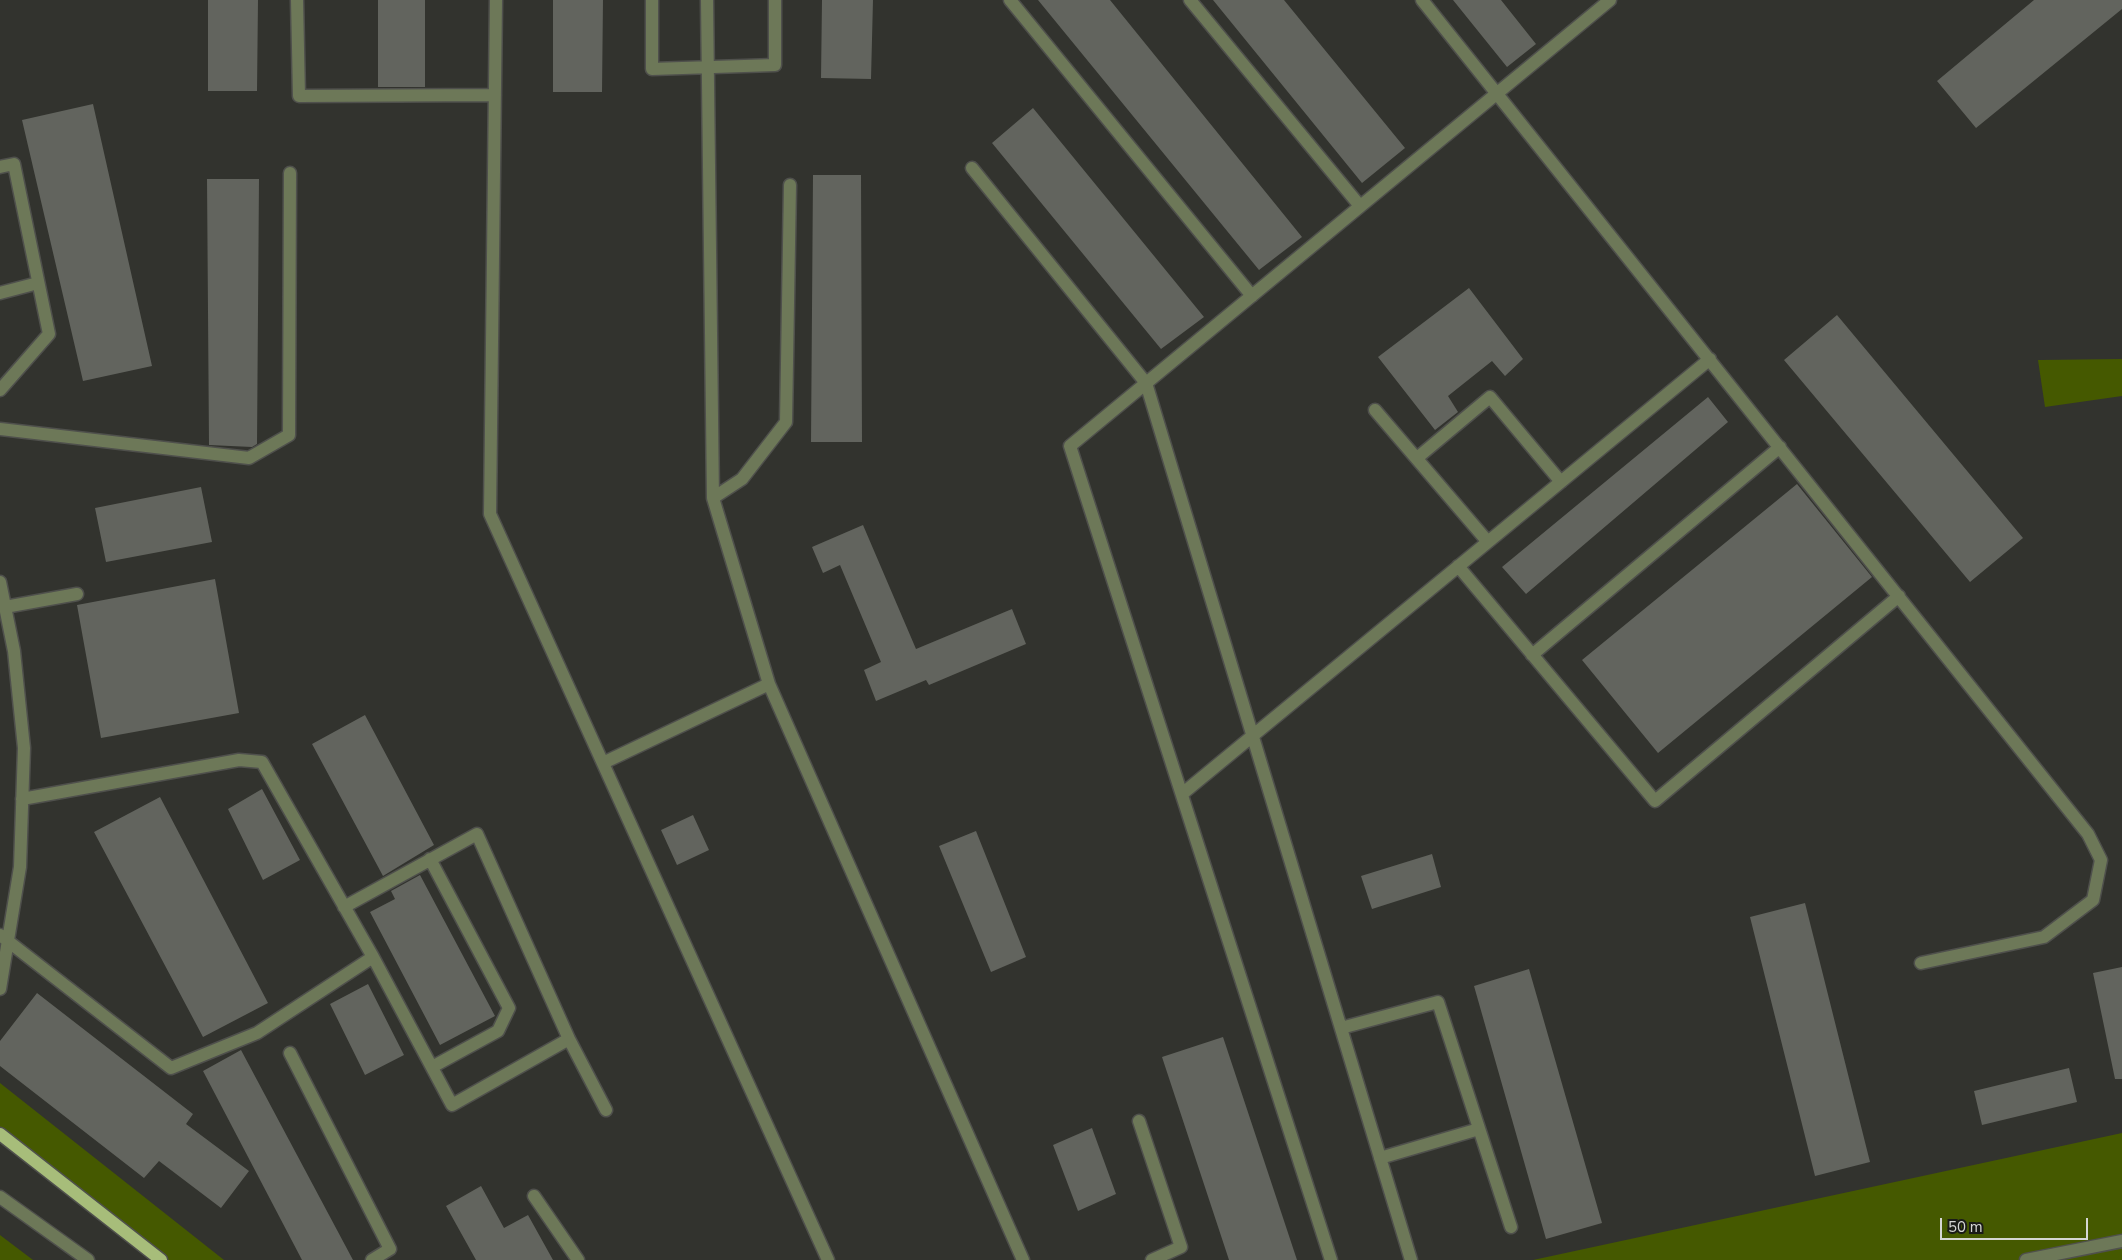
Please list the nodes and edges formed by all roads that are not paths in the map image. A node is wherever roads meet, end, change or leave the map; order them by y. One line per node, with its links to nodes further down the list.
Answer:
1 (297, 0): 12 (street)
2 (496, 0): 12 (street)
3 (652, 0): 10 (street)
4 (707, 0): 10 (street)
5 (775, 0): 10 (street)
6 (1010, 0): 20 (street)
7 (1190, 0): 17 (street)
8 (1422, 0): 11 (street)
9 (1610, 0): 11 (street)
10 (708, 69): 29 (street)
11 (1497, 94): 17 (street); 21 (street)
12 (495, 95): 39 (street)
13 (0, 167): 18 (street)
14 (972, 168): 22 (street)
15 (290, 173): 25 (street)
16 (790, 185): 29 (street)
17 (1360, 206): 20 (street)
18 (38, 283): 19 (street); 23 (street)
19 (0, 293)
20 (1252, 296): 22 (street)
21 (1710, 359): 26 (street); 28 (street)
22 (1146, 383): 38 (street); 40 (street)
23 (0, 390)
24 (1376, 410): 27 (street)
25 (0, 429)
26 (1780, 447): 34 (street); 36 (street)
27 (1416, 458): 28 (street); 30 (street)
28 (1561, 482): 30 (street)
29 (714, 498): 37 (street)
30 (1488, 542): 31 (street)
31 (1458, 566): 36 (street); 38 (street)
32 (0, 582): 35 (street)
33 (77, 594): 35 (street)
34 (1899, 596): 36 (street); 46 (street)
35 (5, 607): 41 (street)
36 (1532, 655)
37 (769, 684): 39 (street); 66 (street)
38 (1252, 736): 40 (street); 48 (street)
39 (603, 763): 65 (street)
40 (1182, 794): 68 (street)
41 (22, 799): 43 (street); 44 (street)
42 (430, 860): 43 (street); 49 (street); 51 (street)
43 (344, 906): 45 (street)
44 (4, 939): 45 (street); 47 (street)
45 (373, 957): 51 (street)
46 (1922, 963)
47 (0, 989)
48 (1341, 1028): 54 (street); 56 (street)
49 (569, 1039): 51 (street); 52 (street)
50 (290, 1053): 63 (street)
51 (432, 1067)
52 (606, 1110)
53 (1139, 1121): 67 (street)
54 (1479, 1129): 56 (street); 59 (street)
55 (0, 1134): 62 (main road)
56 (1380, 1158): 69 (street)
57 (534, 1196): 64 (street)
58 (0, 1197): 61 (street)
59 (1510, 1227)
60 (2122, 1241): 70 (street)
61 (88, 1260)
62 (161, 1260)
63 (372, 1260)
64 (578, 1260)
65 (828, 1260)
66 (1023, 1260)
67 (1152, 1260)
68 (1331, 1260)
69 (1411, 1260)
70 (2026, 1260)

